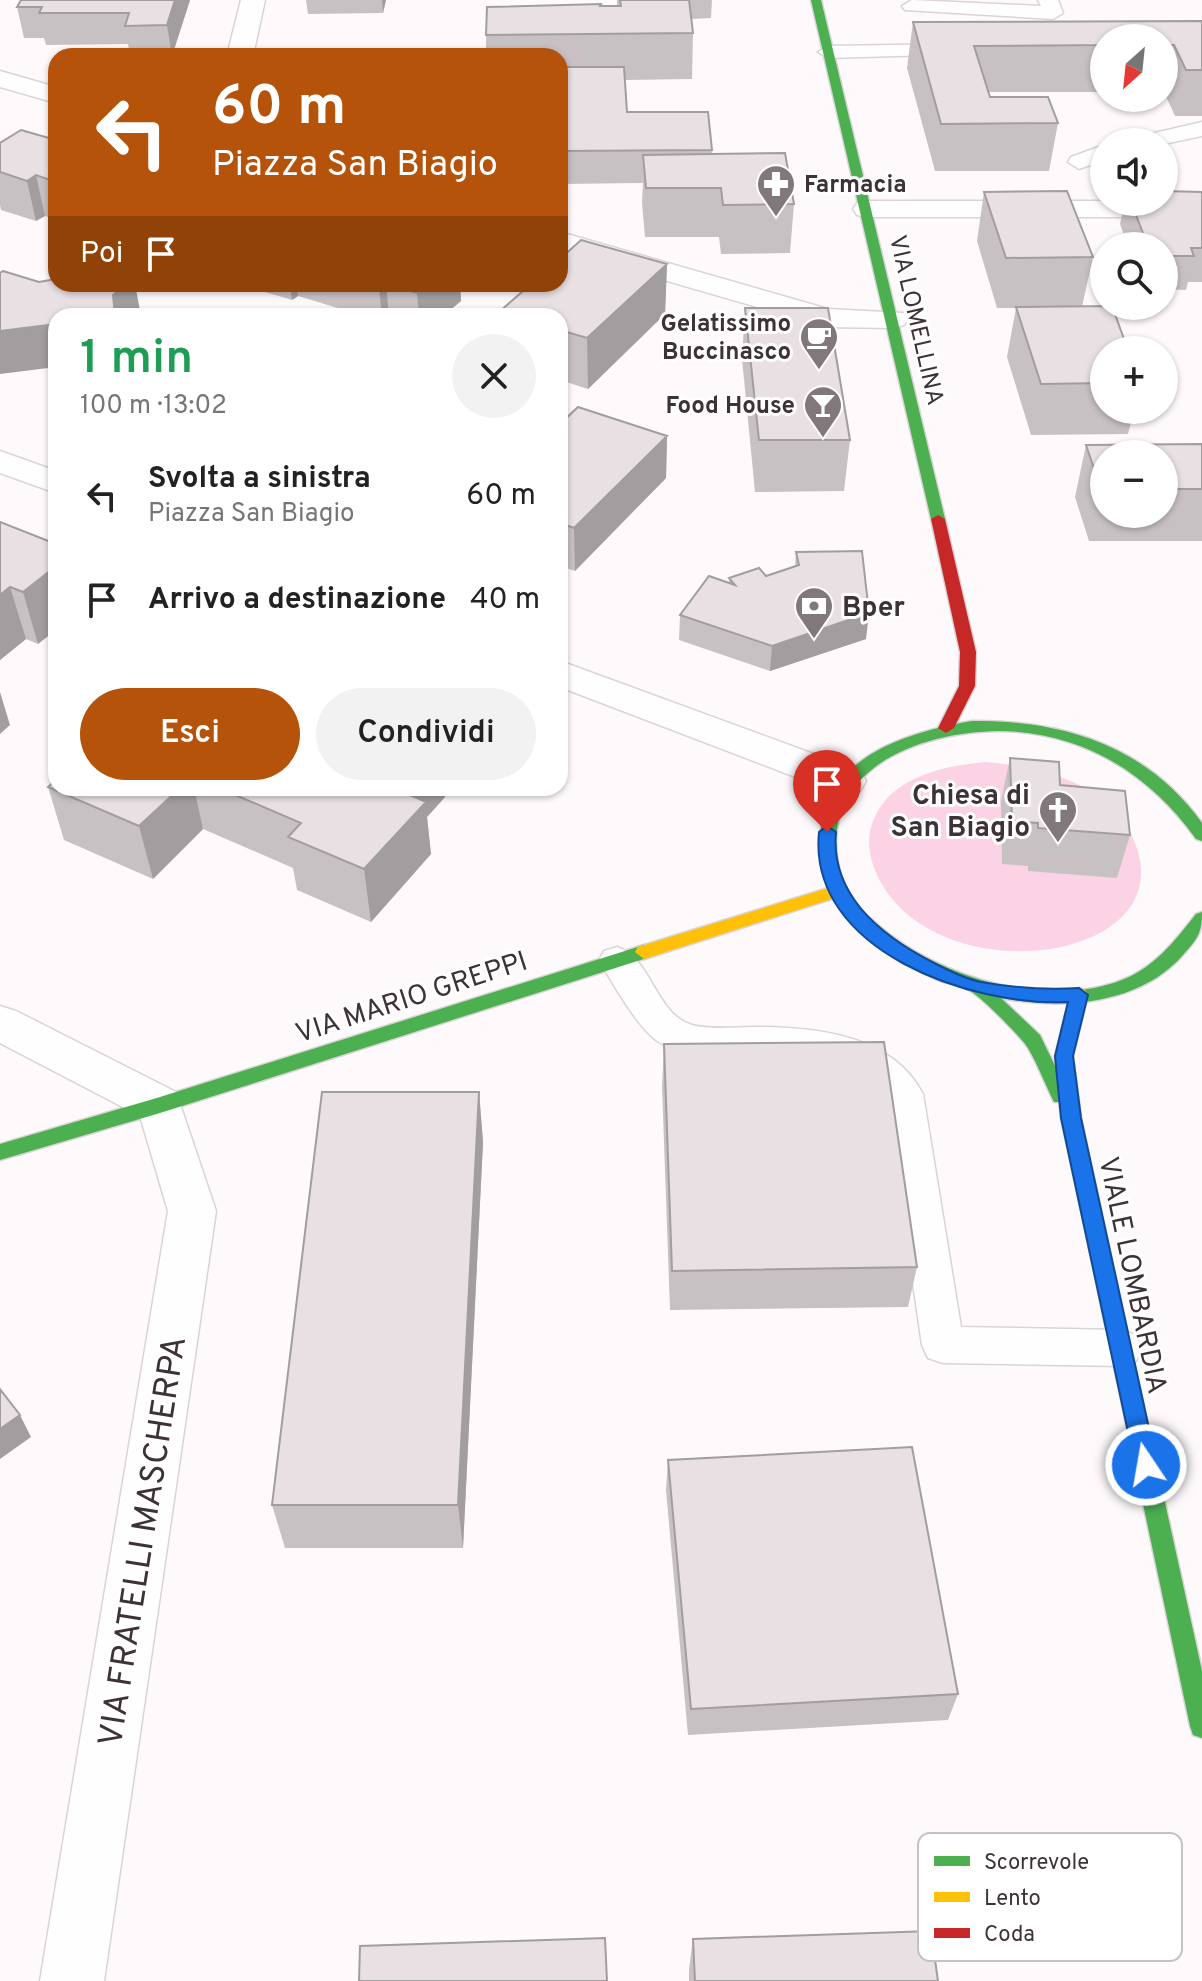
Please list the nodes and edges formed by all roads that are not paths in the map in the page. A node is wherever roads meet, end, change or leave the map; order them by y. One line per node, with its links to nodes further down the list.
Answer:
1 (253, 0): 5 (street)
2 (816, 0): 7 (main road, VIA LOMELLINA)
3 (1048, 0): 4 (lane)
4 (912, 6)
5 (242, 48)
6 (979, 50): 7 (lane)
7 (828, 52): 14 (main road, VIA LOMELLINA)
8 (0, 79): 9 (street)
9 (48, 93)
10 (1202, 129): 11 (lane)
11 (1178, 134)
12 (1090, 156): 13 (lane)
13 (1079, 162)
14 (867, 209): 15 (street); 17 (main road, VIA LOMELLINA)
15 (1202, 209)
16 (568, 243): 17 (street)
17 (893, 319): 20 (main road, VIA LOMELLINA)
18 (0, 461): 19 (street)
19 (48, 480)
20 (968, 652): 22 (main road, VIA LOMELLINA); 25 (main road, VIA LOMELLINA)
21 (568, 676): 26 (street)
22 (984, 679)
23 (1004, 704): 24 (main road)
24 (1023, 726): 25 (main road); 27 (main road)
25 (946, 728): 26 (main road)
26 (846, 781): 30 (main road)
27 (1167, 787): 28 (main road); 29 (main road)
28 (1202, 801)
29 (1202, 835)
30 (838, 891): 32 (main road, VIA MARIO GREPPI); 33 (main road)
31 (1202, 918): 34 (main road)
32 (617, 960): 36 (main road, VIA MARIO GREPPI); 39 (lane)
33 (980, 989): 34 (main road); 37 (main road, VIALE LOMBARDIA)
34 (1079, 995): 37 (main road, VIALE LOMBARDIA)
35 (0, 1023): 36 (street)
36 (160, 1105): 38 (main road, VIA MARIO GREPPI); 41 (street, VIA FRATELLI MASCHERPA)
37 (1071, 1118): 39 (main road, VIALE LOMBARDIA)
38 (0, 1152)
39 (1121, 1348): 40 (main road, VIALE LOMBARDIA)
40 (1202, 1726)
41 (72, 1981)

